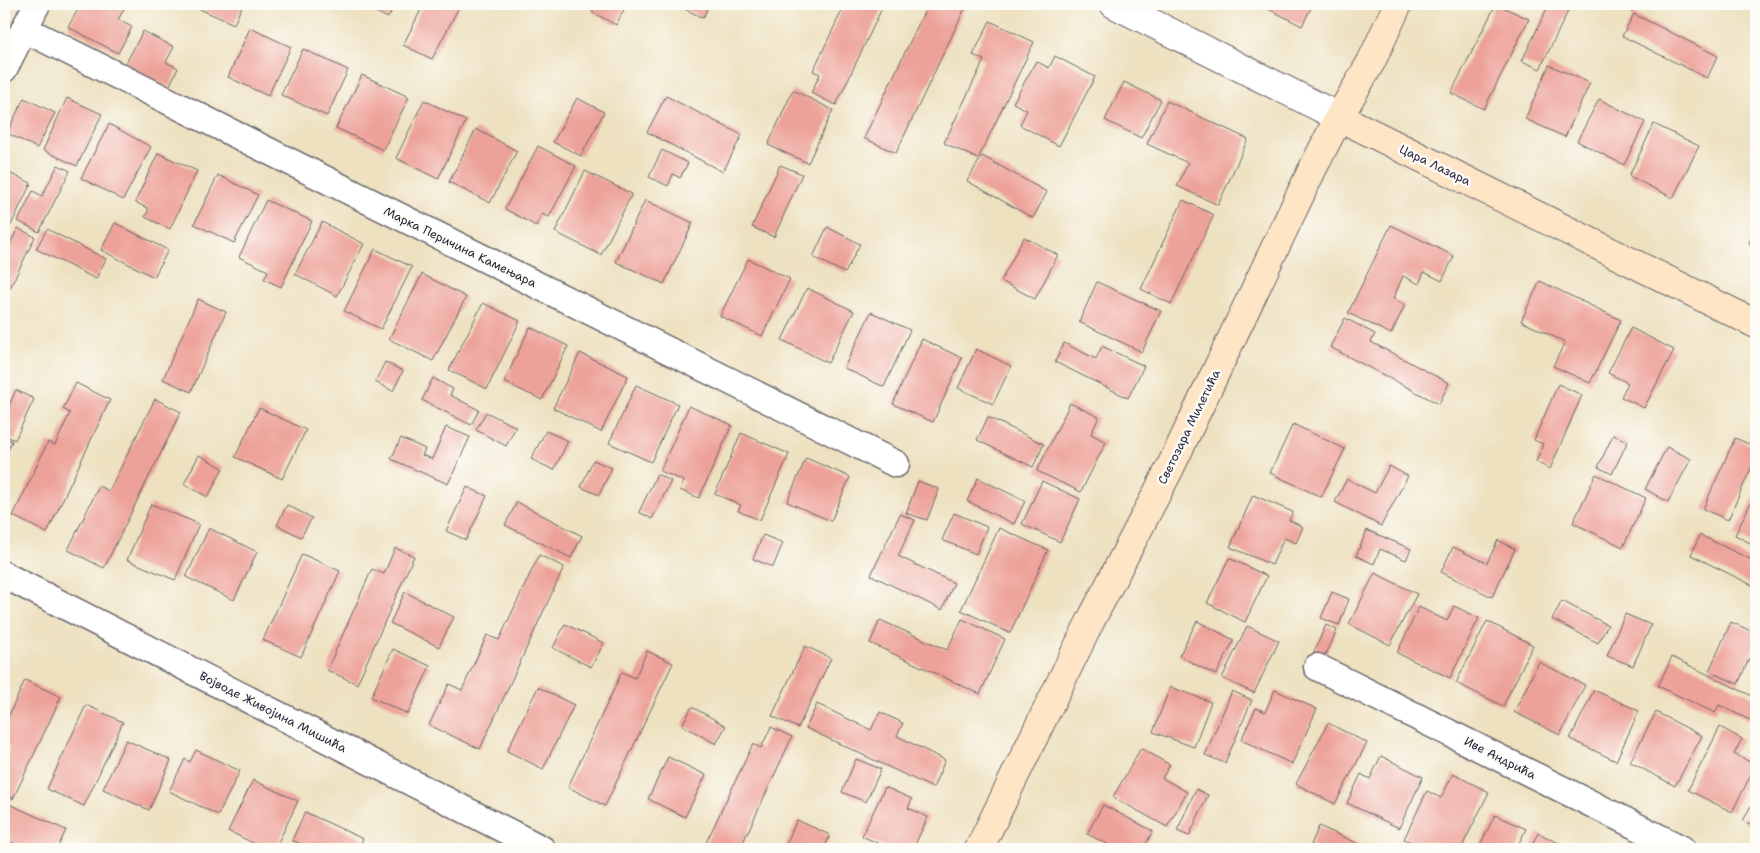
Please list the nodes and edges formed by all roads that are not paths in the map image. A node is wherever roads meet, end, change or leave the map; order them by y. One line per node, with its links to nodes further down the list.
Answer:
1 (37, 4): 4 (street)
2 (1114, 4): 6 (street, Цара Лазара)
3 (1398, 4): 6 (main road, Светозара Милетића)
4 (24, 29): 5 (street); 8 (street, Марка Перичина Камењара)
5 (4, 69)
6 (1338, 117): 7 (main road, Цара Лазара); 12 (main road, Светозара Милетића)
7 (1756, 324)
8 (896, 464)
9 (4, 575): 11 (street, Војводе Живојина Мишића)
10 (1317, 667): 13 (street, Иве Андрића)
11 (542, 849)
12 (979, 849)
13 (1682, 849)

